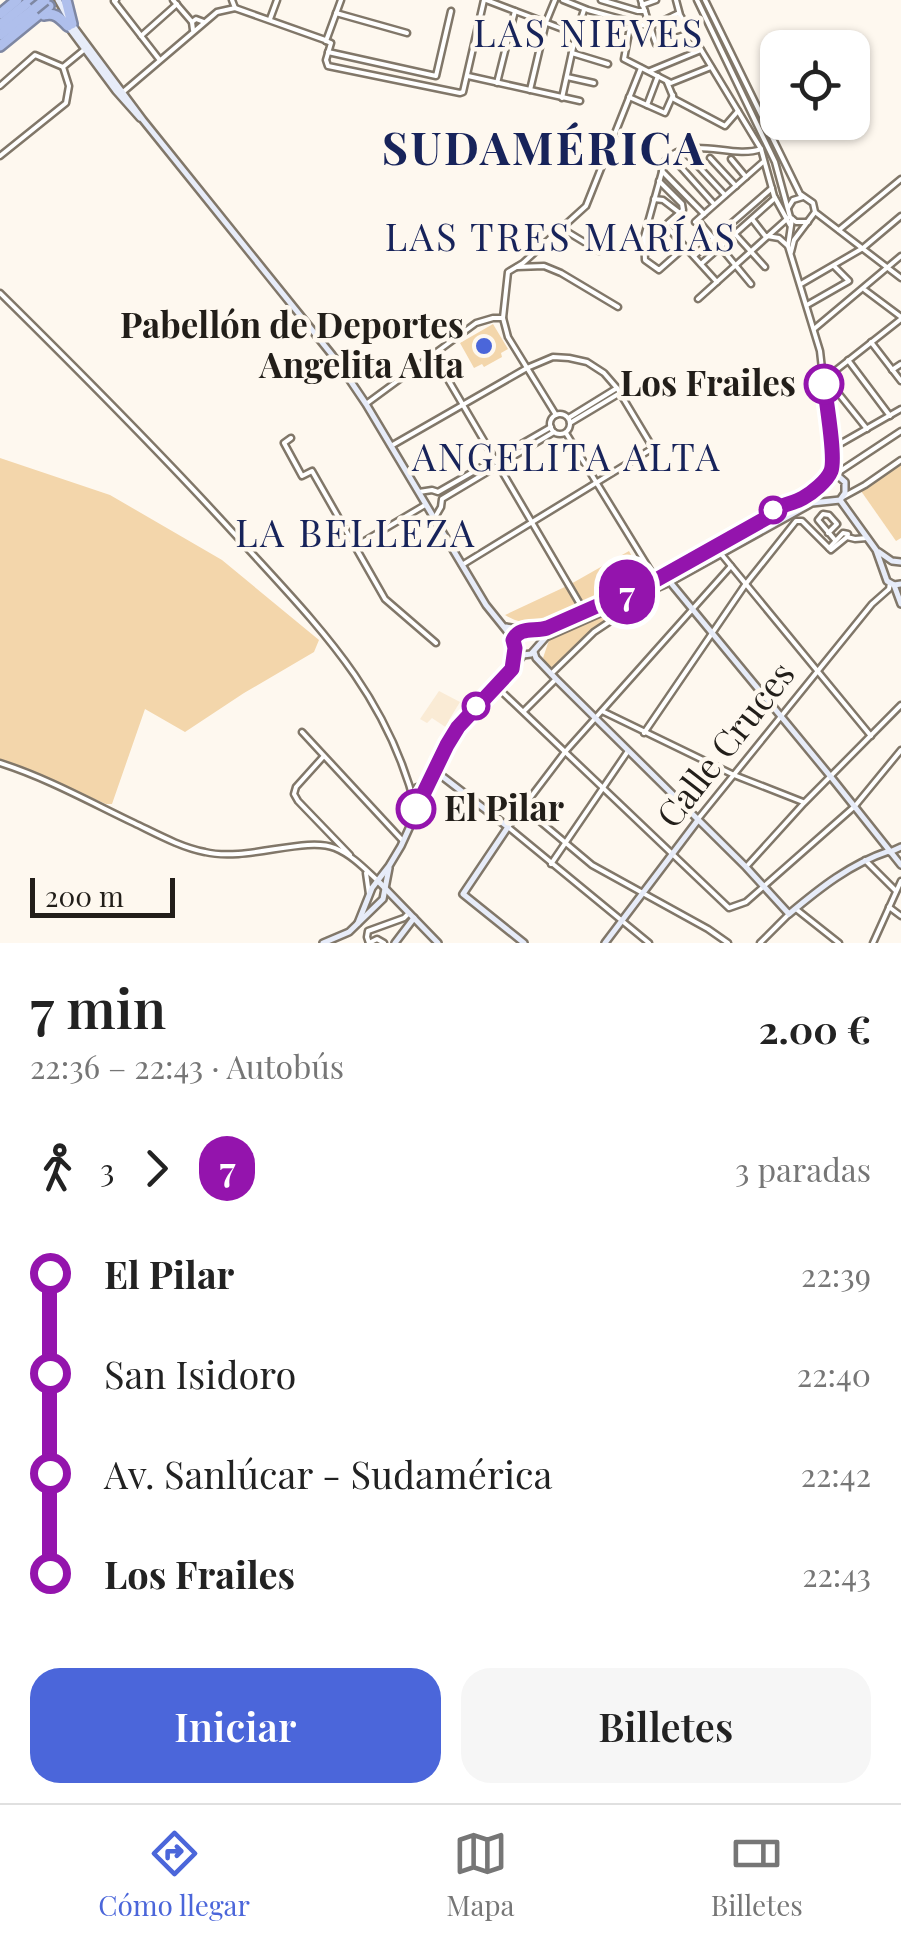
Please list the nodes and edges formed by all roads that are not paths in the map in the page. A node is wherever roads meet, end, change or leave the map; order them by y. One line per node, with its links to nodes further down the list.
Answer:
1 (232, 0): 21 (street)
2 (277, 0): 28 (street)
3 (340, 0): 27 (street)
4 (485, 0): 17 (street); 56 (street)
5 (563, 0): 22 (street)
6 (590, 0): 22 (street)
7 (601, 0): 14 (street)
8 (656, 0): 20 (street)
9 (676, 0): 25 (street)
10 (697, 0): 90 (street)
11 (716, 0): 18 (street)
12 (115, 1): 42 (street)
13 (552, 1): 31 (street)
14 (610, 1): 20 (street)
15 (54, 2): 19 (highway, bridge); 34 (highway)
16 (175, 2): 29 (street); 42 (street)
17 (498, 2): 24 (street)
18 (707, 3): 86 (street)
19 (31, 5): 26 (highway); 33 (highway); 34 (highway); 40 (highway); 44 (highway)
20 (643, 5): 35 (street)
21 (235, 8): 28 (street); 30 (street)
22 (586, 9): 32 (street); 39 (street)
23 (451, 11): 47 (street)
24 (515, 11): 31 (street); 59 (street)
25 (679, 13): 35 (street); 37 (street)
26 (0, 14)
27 (336, 14): 38 (street); 43 (street)
28 (270, 19): 43 (street)
29 (192, 22): 30 (street); 36 (street)
30 (204, 22): 36 (street)
31 (546, 22): 39 (street); 63 (street)
32 (631, 22): 35 (street); 54 (street)
33 (0, 25)
34 (70, 25): 41 (main road); 45 (main road)
35 (650, 26): 37 (street)
36 (193, 30): 49 (street)
37 (692, 32): 46 (street)
38 (406, 33)
39 (576, 34): 48 (street)
40 (0, 35)
41 (80, 36): 45 (street); 64 (main road)
42 (141, 36): 49 (street)
43 (326, 41): 47 (street)
44 (0, 46)
45 (84, 50): 51 (street); 53 (main road)
46 (701, 50): 52 (street); 55 (street)
47 (328, 52): 56 (street)
48 (572, 53): 50 (street); 57 (street)
49 (160, 60): 64 (street)
50 (608, 64)
51 (63, 67): 62 (street); 74 (street)
52 (711, 67): 60 (street); 70 (street)
53 (98, 68): 64 (street); 71 (main road)
54 (641, 68): 55 (street); 66 (street)
55 (648, 72): 58 (street)
56 (467, 76): 59 (street)
57 (567, 76): 61 (street); 67 (street)
58 (658, 76): 60 (street); 69 (street)
59 (497, 82): 63 (street)
60 (668, 82): 65 (street)
61 (594, 84)
62 (0, 86)
63 (530, 90): 67 (street)
64 (122, 92): 71 (main road)
65 (673, 96): 69 (street); 70 (street)
66 (629, 97): 69 (street); 98 (street)
67 (562, 98): 68 (street)
68 (580, 101)
69 (646, 105)
70 (738, 111): 72 (street)
71 (143, 120): 140 (main road)
72 (761, 149): 73 (street); 78 (street)
73 (684, 151): 75 (street); 85 (street)
74 (0, 156)
75 (670, 156): 79 (street); 89 (street)
76 (710, 158): 83 (street)
77 (730, 160): 80 (street)
78 (764, 161): 80 (street); 84 (street)
79 (662, 170): 82 (street); 93 (street)
80 (746, 177): 83 (street)
81 (901, 179): 99 (street)
82 (659, 182): 88 (street); 92 (street)
83 (736, 186): 85 (street)
84 (772, 188): 87 (street); 102 (street)
85 (725, 195): 89 (street)
86 (803, 197): 90 (street); 91 (street)
87 (775, 198): 95 (street); 96 (street)
88 (654, 199): 92 (street); 104 (street)
89 (714, 205): 93 (street)
90 (788, 208): 96 (street)
91 (815, 212): 97 (street); 99 (street)
92 (680, 213): 104 (street)
93 (704, 214): 102 (street)
94 (901, 216): 106 (street)
95 (752, 219): 100 (street); 101 (street)
96 (790, 220): 97 (street); 101 (street); 103 (street)
97 (808, 222): 109 (street)
98 (562, 228): 107 (street); 117 (street)
99 (839, 230): 106 (street)
100 (735, 234): 105 (street); 108 (street)
101 (766, 236): 103 (street); 108 (street)
102 (714, 239): 105 (street); 110 (street)
103 (788, 246): 109 (street)
104 (686, 247): 110 (street)
105 (720, 247): 112 (street); 113 (street)
106 (863, 248): 114 (street); 116 (street)
107 (599, 251)
108 (750, 251): 113 (street); 115 (street)
109 (791, 252): 121 (street)
110 (694, 256): 112 (street)
111 (901, 256): 116 (street)
112 (701, 264): 119 (street)
113 (735, 266): 119 (street); 120 (street)
114 (834, 266): 121 (street); 125 (street)
115 (765, 267)
116 (888, 267): 118 (street); 122 (street)
117 (513, 268): 126 (street); 127 (street)
118 (901, 278)
119 (717, 282): 124 (street)
120 (751, 284)
121 (801, 284): 125 (street)
122 (864, 288): 128 (street); 129 (street)
123 (0, 292): 220 (street)
124 (698, 299)
125 (807, 305): 129 (street)
126 (618, 307)
127 (503, 318): 131 (street); 134 (street)
128 (901, 318): 130 (street)
129 (814, 329): 136 (street)
130 (871, 342): 132 (street); 135 (street)
131 (433, 354): 140 (street); 141 (street)
132 (848, 360): 136 (street); 144 (street)
133 (901, 364): 135 (street)
134 (526, 368): 139 (street); 141 (street); 143 (street)
135 (892, 370): 137 (street)
136 (824, 379): 152 (street)
137 (901, 381)
138 (831, 384): 146 (street)
139 (619, 390): 145 (street); 157 (street)
140 (366, 404): 151 (main road)
141 (463, 404): 151 (street); 154 (street)
142 (901, 410): 144 (street)
143 (556, 415): 145 (street); 147 (street)
144 (890, 416): 146 (street)
145 (569, 420): 149 (street)
146 (867, 429): 152 (street)
147 (552, 430): 149 (street); 154 (street)
148 (901, 431): 156 (street)
149 (566, 433): 157 (street)
150 (292, 438): 173 (street)
151 (391, 446): 161 (main road)
152 (832, 448): 155 (street); 156 (street)
153 (901, 460): 159 (street)
154 (497, 461): 162 (street); 164 (street); 168 (street)
155 (828, 475): 156 (main road); 158 (main road)
156 (840, 475): 160 (main road)
157 (596, 483): 168 (street); 182 (street)
158 (820, 483): 165 (main road); 182 (main road)
159 (866, 484): 160 (street); 163 (street)
160 (846, 486): 163 (main road)
161 (419, 492): 162 (street); 166 (main road)
162 (438, 492): 164 (street)
163 (842, 498): 165 (main road); 171 (main road)
164 (442, 499): 167 (street)
165 (826, 500): 176 (main road)
166 (426, 504): 167 (main road); 173 (street)
167 (434, 519): 179 (main road)
168 (533, 523): 179 (street); 189 (street)
169 (828, 533): 172 (street)
170 (847, 537): 171 (street); 172 (street); 174 (street)
171 (867, 538): 175 (main road)
172 (836, 540): 174 (street)
173 (356, 546): 195 (street)
174 (829, 549): 185 (street)
175 (876, 550): 177 (main road); 181 (main road)
176 (722, 554): 180 (street); 183 (main road)
177 (892, 561): 178 (main road); 181 (main road)
178 (901, 562)
179 (462, 566): 190 (main road)
180 (732, 566): 185 (street); 188 (street)
181 (884, 569): 184 (main road)
182 (656, 580): 189 (main road)
183 (670, 582): 186 (main road); 188 (main road)
184 (895, 584): 187 (main road); 201 (street, Calle Cruces)
185 (744, 585): 193 (street); 201 (street)
186 (642, 595): 196 (main road); 202 (street)
187 (901, 604)
188 (692, 609): 193 (main road); 205 (street)
189 (584, 611): 192 (main road)
190 (504, 626): 191 (main road); 194 (main road)
191 (523, 630): 192 (main road); 194 (main road)
192 (532, 632): 196 (main road)
193 (712, 633): 207 (main road); 210 (street)
194 (513, 640): 197 (main road)
195 (436, 642)
196 (538, 643): 198 (main road)
197 (515, 648): 199 (main road); 200 (main road)
198 (534, 652): 199 (main road); 202 (main road)
199 (523, 655): 200 (main road)
200 (512, 669): 203 (main road)
201 (817, 670): 207 (street, Calle Cruces); 211 (street)
202 (554, 677): 206 (street); 208 (main road)
203 (497, 686): 206 (street); 217 (main road)
204 (901, 705): 211 (street)
205 (602, 710): 208 (street); 210 (street)
206 (523, 712): 214 (street)
207 (782, 716): 218 (street, Calle Cruces); 219 (main road)
208 (597, 718): 212 (main road); 214 (street)
209 (302, 732): 215 (street)
210 (644, 733): 218 (street)
211 (872, 736): 219 (street)
212 (628, 750): 222 (street); 229 (main road)
213 (901, 750): 226 (street)
214 (564, 752): 222 (street); 227 (street)
215 (323, 757): 231 (street); 232 (street)
216 (0, 763): 234 (street)
217 (434, 770): 221 (main road); 230 (main road)
218 (734, 776): 225 (street); 229 (street, Calle Cruces)
219 (832, 776): 225 (street); 226 (main road)
220 (409, 781): 223 (street); 224 (street)
221 (428, 784): 223 (street); 228 (main road)
222 (602, 786): 233 (street); 237 (street)
223 (416, 787): 224 (street)
224 (412, 793): 228 (street)
225 (804, 802): 243 (street)
226 (855, 806): 236 (main road); 247 (street)
227 (524, 807): 230 (street); 233 (street)
228 (416, 809): 232 (main road)
229 (698, 820): 237 (main road, Calle Cruces); 243 (main road)
230 (508, 827): 240 (street); 268 (main road)
231 (333, 838): 234 (street); 238 (street)
232 (403, 841): 242 (main road)
233 (566, 842): 240 (street); 250 (street)
234 (326, 846): 238 (street)
235 (901, 847): 236 (main road)
236 (889, 852): 239 (main road); 241 (main road)
237 (672, 854): 247 (street); 250 (main road, Calle Cruces)
238 (352, 858): 244 (street)
239 (864, 860): 249 (street); 254 (main road)
240 (550, 864): 259 (street)
241 (901, 865)
242 (389, 866): 245 (main road); 248 (main road)
243 (746, 867): 247 (main road)
244 (364, 869): 245 (street); 251 (street)
245 (378, 881): 248 (main road); 251 (main road)
246 (901, 881): 249 (street)
247 (764, 887): 256 (main road)
248 (386, 888): 252 (main road); 253 (main road)
249 (896, 891): 255 (street)
250 (643, 893): 259 (main road, Calle Cruces); 270 (street)
251 (370, 894): 252 (main road); 260 (main road)
252 (381, 902): 253 (main road); 260 (main road)
253 (400, 904): 257 (main road)
254 (796, 908): 256 (main road); 273 (street)
255 (889, 908): 258 (street); 274 (street)
256 (790, 914): 261 (street)
257 (412, 916): 264 (street); 266 (main road); 267 (main road)
258 (901, 916)
259 (622, 921): 262 (street); 269 (main road, Calle Cruces)
260 (358, 924): 263 (main road)
261 (766, 937): 271 (street); 272 (street)
262 (645, 942)
263 (323, 943)
264 (369, 943): 265 (street)
265 (384, 943)
266 (395, 943)
267 (438, 943)
268 (524, 943)
269 (605, 943)
270 (728, 943)
271 (760, 943)
272 (771, 943)
273 (838, 943)
274 (873, 943)

